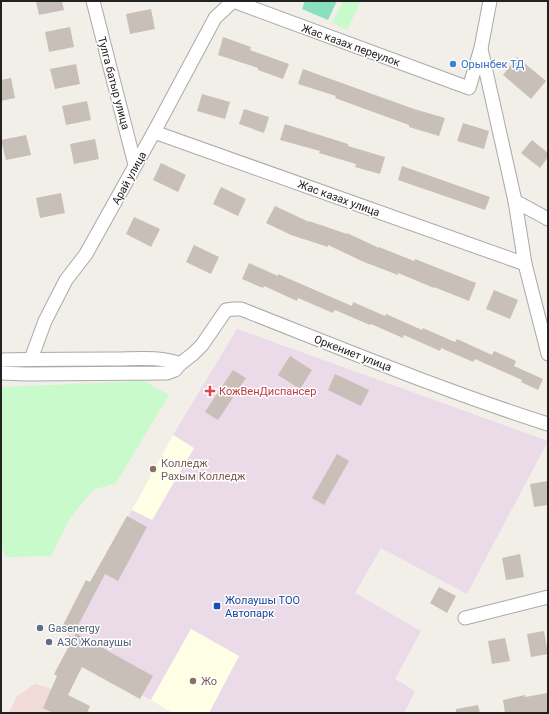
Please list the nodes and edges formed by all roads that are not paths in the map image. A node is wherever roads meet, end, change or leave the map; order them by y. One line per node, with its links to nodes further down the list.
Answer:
1 (93, 1): 6 (street, Тулга батыр улица)
2 (233, 1): 4 (street, Жас казах переулок); 5 (street, Арай улица)
3 (490, 1): 4 (street)
4 (481, 48): 7 (street)
5 (154, 132): 6 (street, Арай улица); 9 (street, Жас казах улица)
6 (136, 165): 11 (street, Арай улица)
7 (515, 201): 8 (street); 9 (street)
8 (548, 219)
9 (525, 264): 10 (street)
10 (548, 354)
11 (31, 359): 12 (street); 13 (street)
12 (1, 360)
13 (180, 364): 14 (street, Оркениет улица); 15 (street, Оркениет улица)
14 (1, 373)
15 (548, 424)
16 (548, 597): 17 (street)
17 (465, 618)

